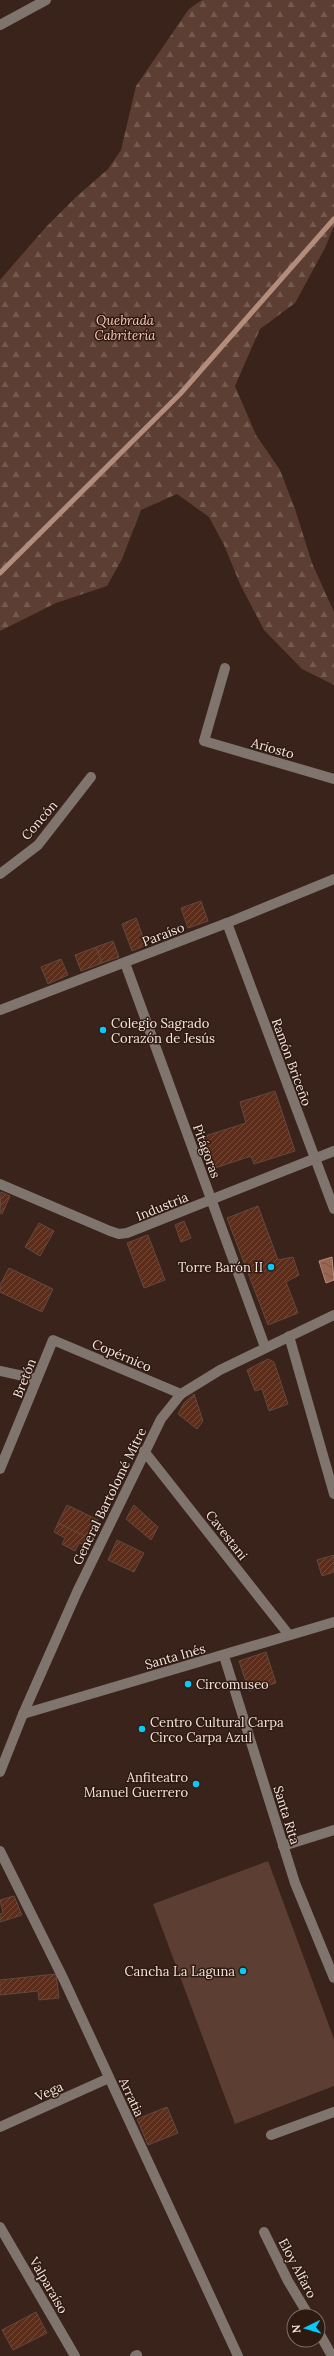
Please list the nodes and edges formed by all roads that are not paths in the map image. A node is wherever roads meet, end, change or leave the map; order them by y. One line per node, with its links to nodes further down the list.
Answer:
1 (42, 1): 2 (street)
2 (0, 25)
3 (225, 668): 5 (street, Ariosto)
4 (91, 777): 6 (street, Concón)
5 (334, 779)
6 (0, 874)
7 (334, 879): 8 (street, Paraíso)
8 (227, 923): 9 (street, Paraíso); 12 (street, Ramón Briceño)
9 (125, 963): 10 (street, Paraíso); 14 (street, Pitágoras)
10 (0, 1010)
11 (334, 1151): 12 (street, Industria)
12 (314, 1159): 14 (street, Industria); 15 (street, Ramón Briceño)
13 (0, 1184): 14 (street, Industria)
14 (211, 1200): 19 (street, Pitágoras)
15 (334, 1209)
16 (334, 1315): 17 (street, General Bartolomé Mitre)
17 (289, 1336): 19 (street, General Bartolomé Mitre); 25 (street)
18 (52, 1340): 21 (street, Bretón); 22 (street, Copérnico)
19 (265, 1347): 22 (street, General Bartolomé Mitre)
20 (0, 1371): 21 (street)
21 (37, 1379): 24 (street, Bretón)
22 (181, 1394): 23 (street, General Bartolomé Mitre)
23 (144, 1451): 27 (street, Cavestani); 29 (street, General Bartolomé Mitre)
24 (0, 1469)
25 (334, 1494)
26 (334, 1622): 27 (street, Santa Inés)
27 (289, 1635): 28 (street, Santa Inés)
28 (224, 1656): 29 (street, Santa Inés); 32 (street, Santa Rita)
29 (23, 1714): 30 (street, General Bartolomé Mitre)
30 (0, 1772)
31 (334, 1830): 32 (street)
32 (283, 1846): 34 (street, Santa Rita)
33 (0, 1850): 35 (street, Arratia)
34 (334, 1978)
35 (109, 2078): 37 (street, Vega); 44 (street, Arratia)
36 (334, 2112): 38 (street)
37 (0, 2127)
38 (271, 2135)
39 (0, 2227): 43 (street, Valparaíso)
40 (264, 2232): 41 (street, Eloy Alfaro)
41 (304, 2308)
42 (326, 2346): 45 (street)
43 (75, 2356)
44 (238, 2356)
45 (332, 2356)

